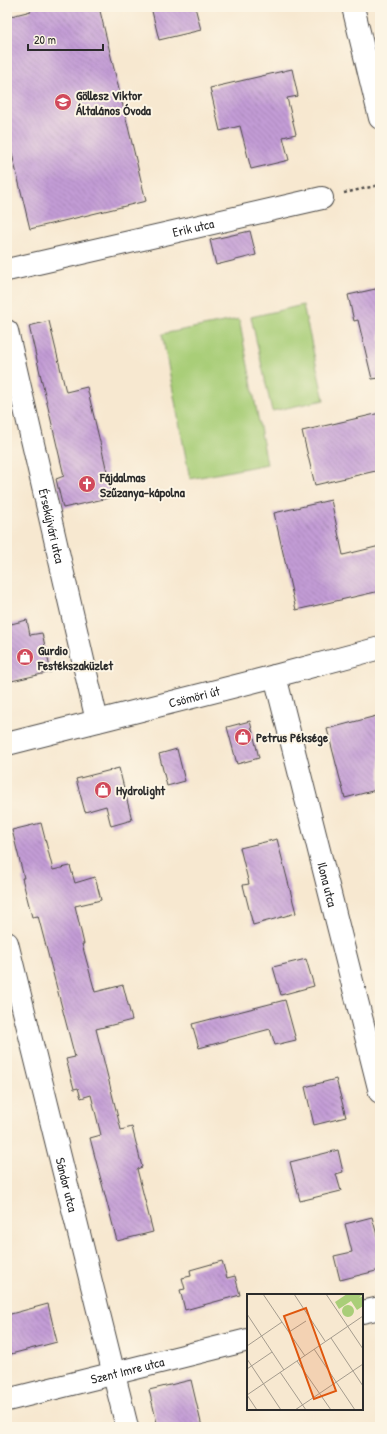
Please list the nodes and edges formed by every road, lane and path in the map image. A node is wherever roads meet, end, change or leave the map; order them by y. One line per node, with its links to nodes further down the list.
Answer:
1 (352, 7): 2 (street)
2 (380, 118)
3 (380, 185): 4 (path)
4 (322, 198): 5 (street, Erik utca)
5 (7, 270)
6 (7, 331): 9 (street, Érsekújvári utca)
7 (380, 648): 8 (street, Csömöri út)
8 (275, 676): 9 (street, Csömöri út); 12 (street, Ilona utca)
9 (97, 721): 10 (street, Csömöri út)
10 (7, 744)
11 (7, 943): 16 (street, Sándor utca)
12 (380, 1092)
13 (380, 1308): 14 (street)
14 (363, 1312)
15 (247, 1340): 16 (street, Szent Imre utca)
16 (114, 1374): 17 (street, Szent Imre utca); 18 (street, Sándor utca)
17 (7, 1400)
18 (128, 1427)

